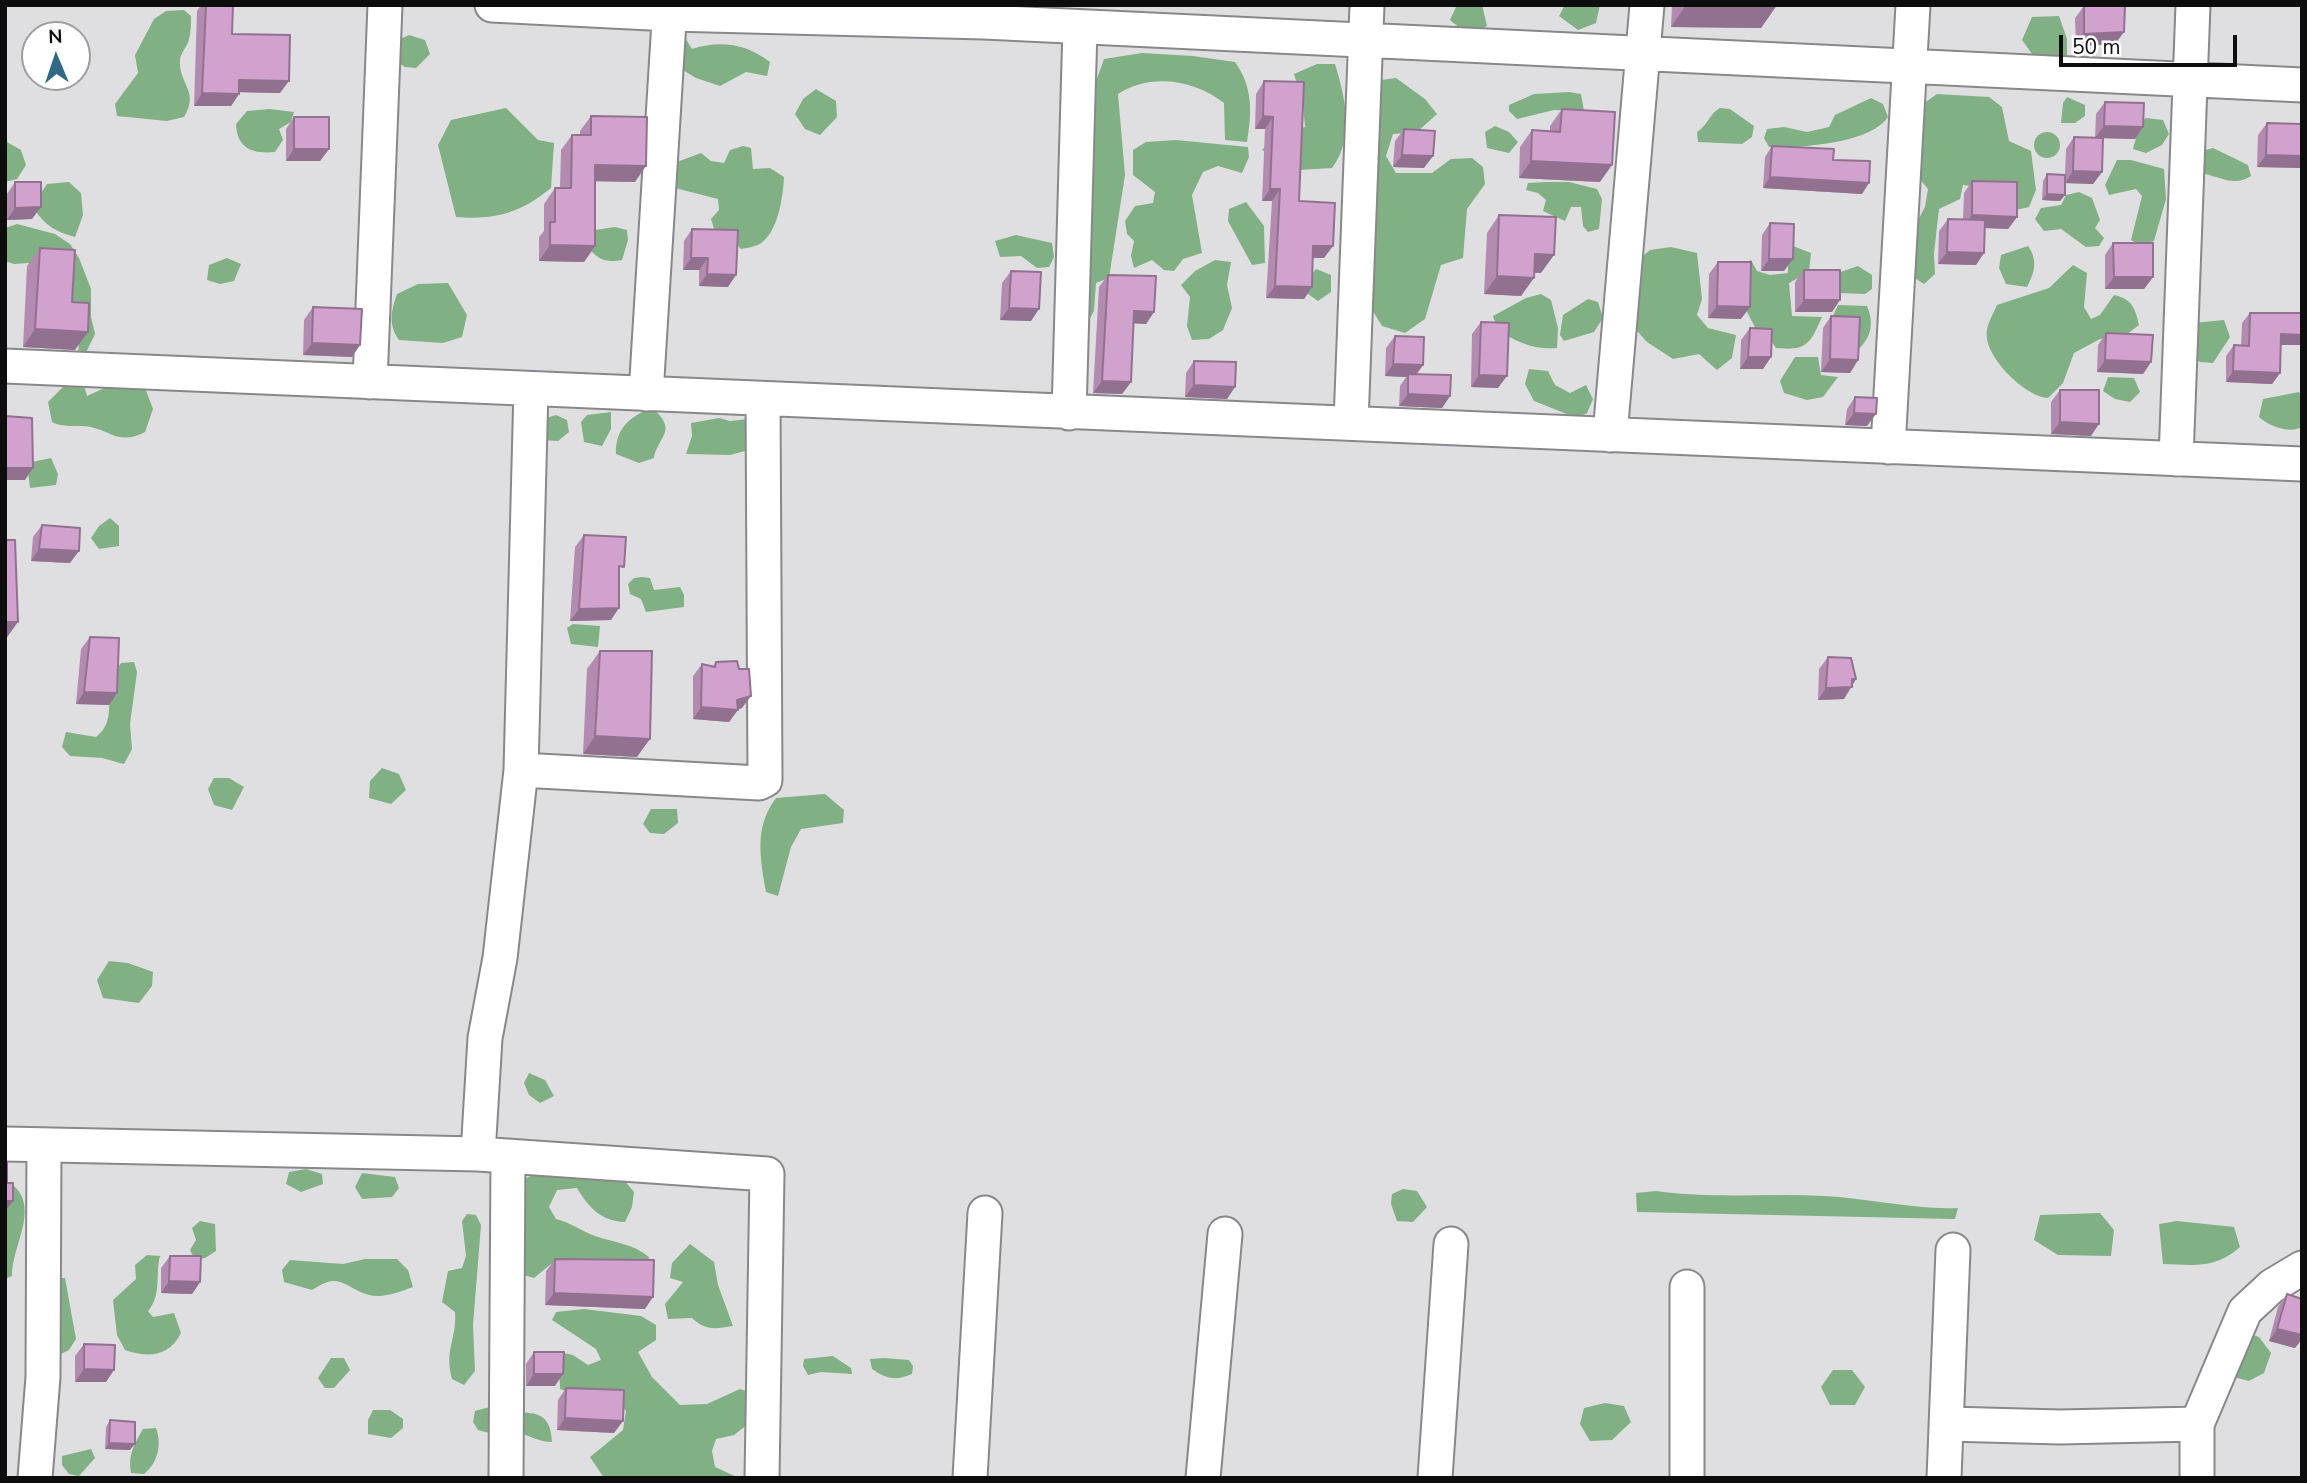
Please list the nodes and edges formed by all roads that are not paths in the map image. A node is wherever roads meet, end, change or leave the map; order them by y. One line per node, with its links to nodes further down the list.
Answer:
1 (385, 5): 16 (street)
2 (492, 5): 7 (street)
3 (1367, 5): 10 (street)
4 (1647, 5): 11 (street)
5 (1913, 5): 12 (street)
6 (2193, 5): 13 (street)
7 (670, 10): 8 (street); 18 (street)
8 (984, 14): 9 (street)
9 (1080, 27): 10 (street); 20 (street)
10 (1365, 40): 11 (street); 21 (street)
11 (1644, 53): 12 (street); 22 (street)
12 (1912, 66): 13 (street); 23 (street)
13 (2191, 80): 14 (street); 24 (street)
14 (2302, 85)
15 (5, 366): 16 (street)
16 (370, 382): 17 (street)
17 (531, 389): 18 (street); 26 (street)
18 (646, 394): 19 (street)
19 (763, 399): 20 (street); 26 (street)
20 (1069, 413): 21 (street)
21 (1352, 422): 22 (street)
22 (1610, 435): 23 (street)
23 (1888, 447): 24 (street)
24 (2176, 459): 25 (street)
25 (2302, 464)
26 (521, 770): 29 (street)
27 (5, 1144): 28 (street)
28 (44, 1145): 29 (street); 38 (street)
29 (493, 1155): 39 (street); 40 (street)
30 (985, 1213): 41 (street)
31 (1225, 1234): 42 (street)
32 (1451, 1244): 43 (street)
33 (1953, 1250): 37 (street)
34 (2302, 1268): 36 (street)
35 (1687, 1287): 44 (street)
36 (2197, 1423): 37 (street); 46 (street)
37 (1947, 1424): 45 (street)
38 (36, 1478)
39 (506, 1478)
40 (762, 1478)
41 (970, 1478)
42 (1203, 1478)
43 (1435, 1478)
44 (1687, 1478)
45 (1944, 1478)
46 (2197, 1478)

